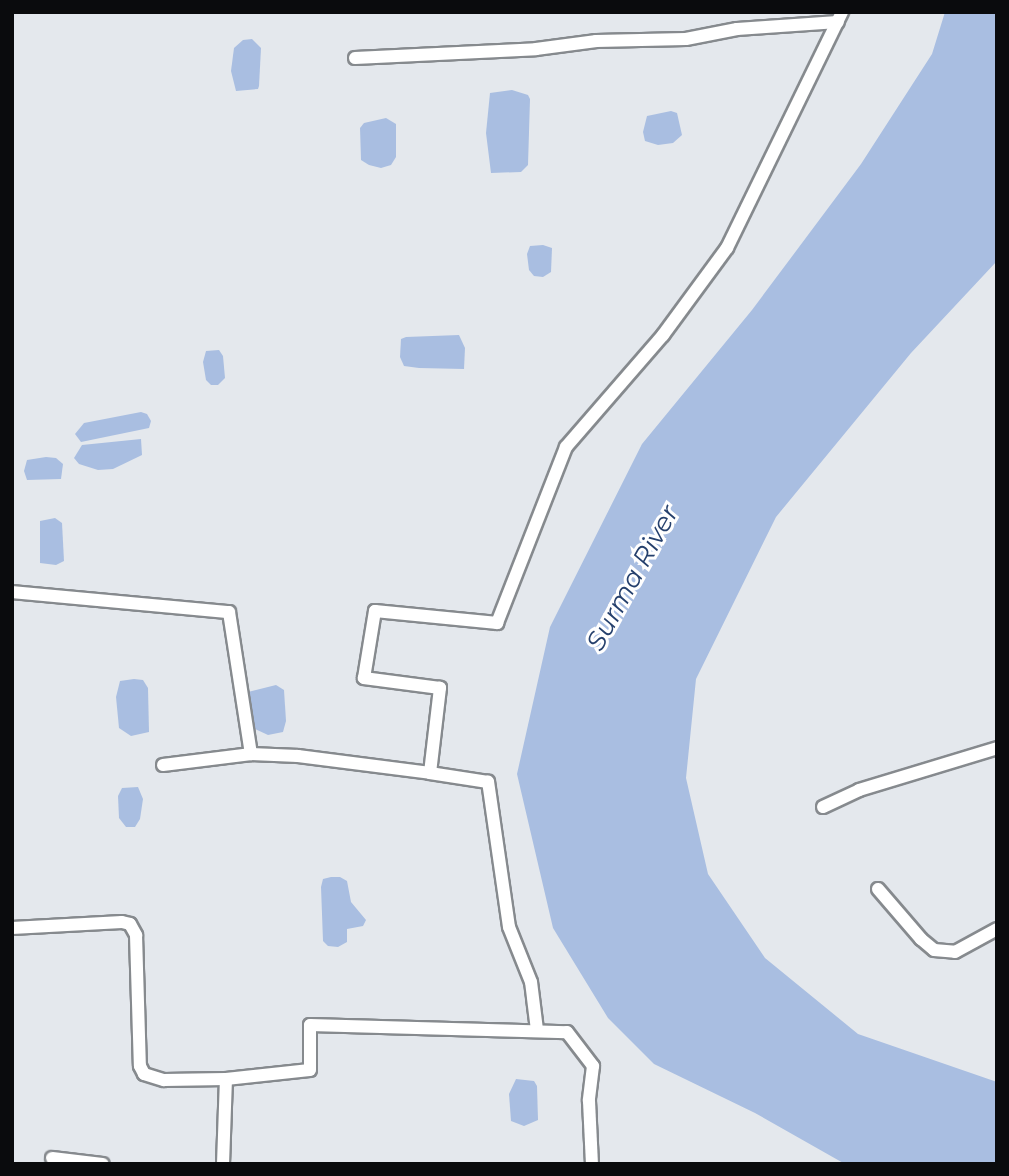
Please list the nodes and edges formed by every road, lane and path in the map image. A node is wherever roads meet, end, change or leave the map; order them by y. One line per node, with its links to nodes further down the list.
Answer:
1 (840, 17): 2 (street); 7 (street)
2 (355, 58)
3 (12, 592): 5 (street)
4 (997, 748): 8 (street)
5 (251, 754): 6 (street); 7 (street)
6 (163, 765)
7 (430, 773): 12 (street)
8 (823, 807)
9 (878, 889): 11 (street)
10 (12, 928): 13 (street)
11 (997, 929)
12 (537, 1030): 13 (street); 17 (street)
13 (226, 1079): 16 (street)
14 (52, 1158): 15 (street)
15 (103, 1164)
16 (223, 1164)
17 (592, 1164)

